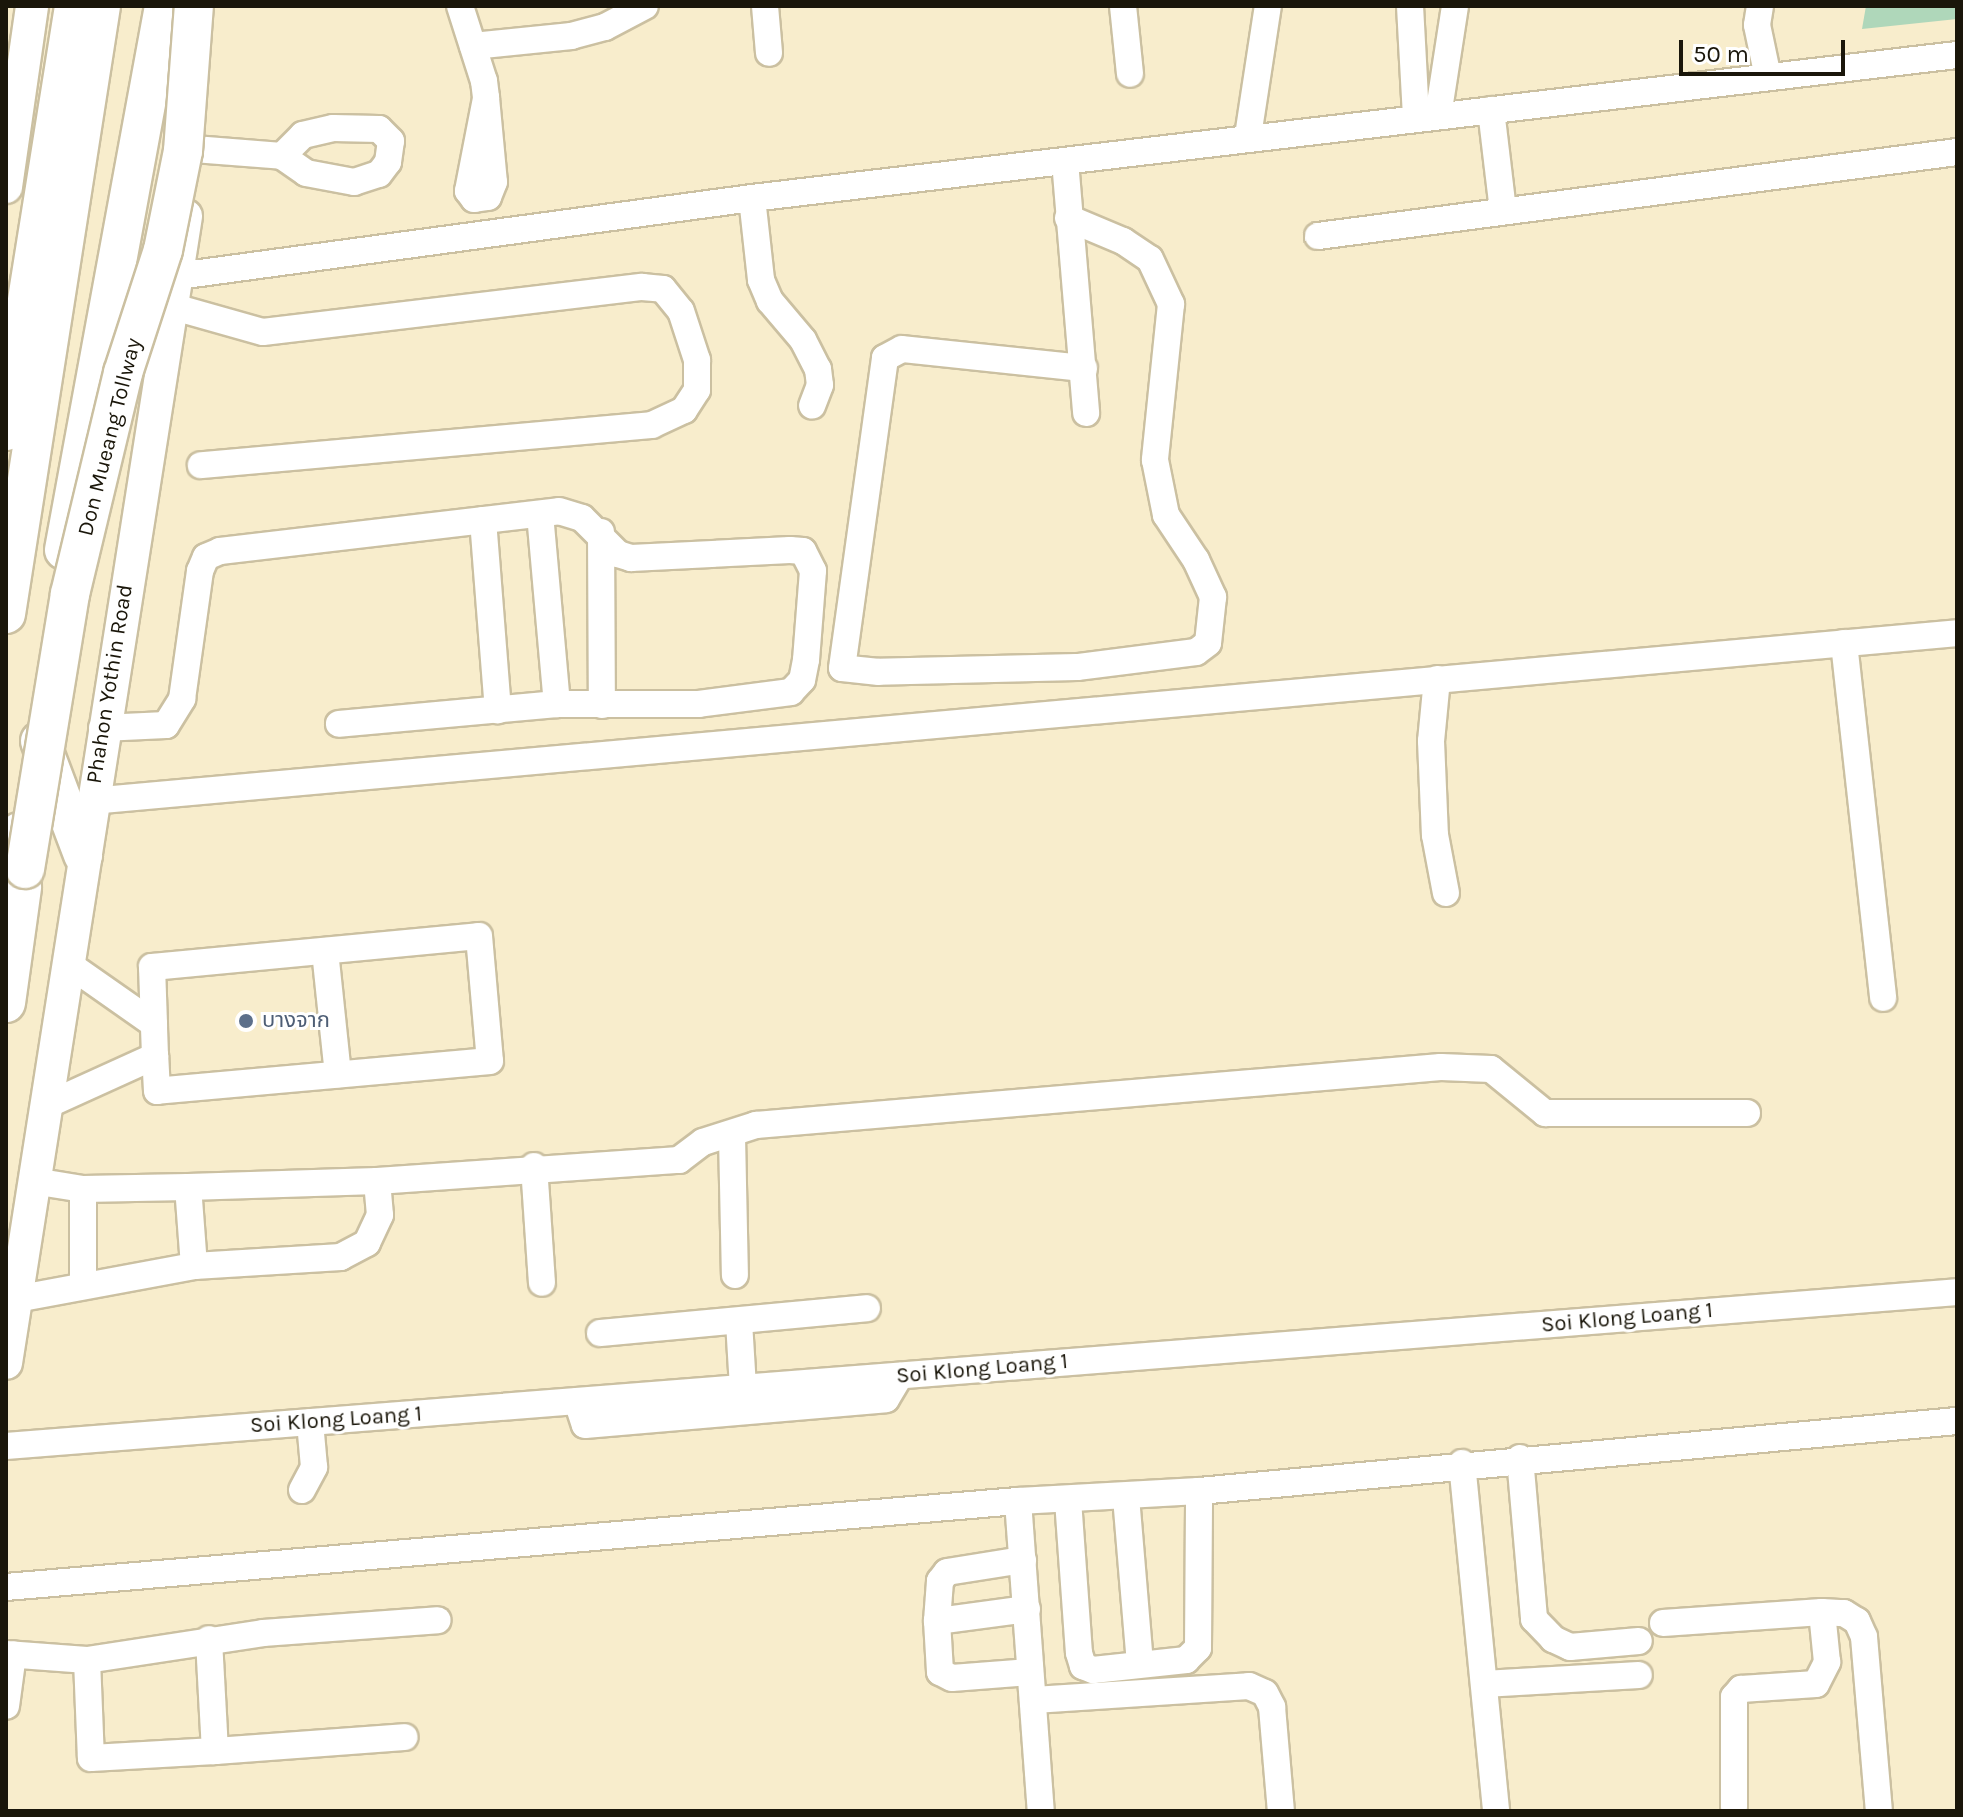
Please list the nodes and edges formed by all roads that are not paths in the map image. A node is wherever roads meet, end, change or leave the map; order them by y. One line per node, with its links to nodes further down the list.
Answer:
1 (32, 6): 22 (main road)
2 (74, 6): 38 (highway)
3 (101, 6): 43 (highway)
4 (164, 6): 51 (highway)
5 (194, 6): 60 (highway, Don Mueang Tollway, bridge)
6 (212, 6): 25 (main road, Phahon Yothin Road)
7 (460, 6): 15 (street)
8 (645, 6): 15 (street)
9 (765, 6): 16 (street)
10 (1123, 6): 18 (street)
11 (1268, 6): 24 (street)
12 (1410, 6): 23 (street)
13 (1455, 6): 23 (street)
14 (1760, 6): 19 (street)
15 (473, 46): 20 (street)
16 (769, 53)
17 (1957, 55): 19 (street)
18 (1130, 74)
19 (1768, 77): 21 (street)
20 (486, 98)
21 (1491, 110): 23 (street); 31 (street)
22 (11, 111): 29 (main road)
23 (1427, 117): 24 (street)
24 (1248, 136): 28 (street)
25 (194, 149): 27 (street); 34 (main road, Phahon Yothin Road)
26 (1957, 152): 31 (street)
27 (282, 156)
28 (1065, 161): 30 (street); 32 (street)
29 (6, 187)
30 (752, 198): 34 (street); 36 (street)
31 (1503, 211): 33 (street)
32 (1068, 218): 35 (street); 35 (street)
33 (1318, 236)
34 (176, 291): 39 (street); 52 (main road, Phahon Yothin Road)
35 (1084, 368): 37 (street)
36 (812, 406)
37 (1086, 413)
38 (6, 431)
39 (201, 465)
40 (540, 514): 41 (street); 42 (street); 47 (street)
41 (483, 520): 49 (street); 52 (street)
42 (601, 532): 48 (street); 48 (street)
43 (6, 614)
44 (1957, 633): 45 (street)
45 (1844, 643): 46 (street); 59 (street)
46 (1437, 679): 53 (street); 55 (street)
47 (557, 704): 48 (street); 49 (street)
48 (602, 705)
49 (498, 710): 50 (street)
50 (339, 724)
51 (35, 727): 54 (highway); 56 (highway)
52 (102, 728): 53 (main road, Phahon Yothin Road)
53 (91, 801): 54 (main road, Phahon Yothin Road)
54 (83, 855): 58 (main road, Phahon Yothin Road)
55 (1446, 893)
56 (6, 915)
57 (325, 951): 61 (street); 63 (street); 63 (street)
58 (67, 963): 61 (street); 64 (main road, Phahon Yothin Road)
59 (1883, 998)
60 (6, 1003)
61 (154, 1024): 62 (street)
62 (155, 1056): 63 (street); 64 (street)
63 (338, 1074)
64 (45, 1106): 68 (main road, Phahon Yothin Road)
65 (1747, 1113): 66 (street)
66 (732, 1136): 67 (street); 73 (street)
67 (534, 1166): 69 (street); 74 (street)
68 (33, 1181): 71 (street); 77 (main road, Phahon Yothin Road)
69 (377, 1181): 70 (street); 72 (street)
70 (188, 1187): 71 (street); 72 (street)
71 (83, 1189): 75 (street)
72 (194, 1266): 75 (street)
73 (735, 1275)
74 (542, 1283)
75 (83, 1286): 77 (street)
76 (1957, 1292): 82 (street, Soi Klong Loang 1)
77 (16, 1299): 81 (main road, Phahon Yothin Road)
78 (867, 1308): 79 (street)
79 (739, 1322): 80 (street); 83 (street)
80 (600, 1333)
81 (6, 1363)
82 (900, 1376): 83 (street, Soi Klong Loang 1); 84 (street)
83 (743, 1388): 84 (street, Soi Klong Loang 1)
84 (577, 1401): 86 (street, Soi Klong Loang 1)
85 (1957, 1421): 88 (street)
86 (310, 1422): 87 (street, Soi Klong Loang 1); 90 (street)
87 (6, 1446)
88 (1520, 1458): 89 (street); 103 (street)
89 (1462, 1463): 91 (street); 109 (street)
90 (302, 1490)
91 (1199, 1491): 92 (street); 106 (street)
92 (1126, 1497): 93 (street); 106 (street)
93 (1068, 1500): 94 (street); 106 (street)
94 (1018, 1501): 95 (street); 96 (street)
95 (1023, 1560): 97 (street); 100 (street)
96 (6, 1587)
97 (1027, 1609): 100 (street); 107 (street)
98 (1822, 1612): 101 (street); 114 (street); 118 (street)
99 (438, 1620): 102 (street)
100 (937, 1621): 107 (street)
101 (1663, 1623)
102 (209, 1639): 105 (street); 113 (street)
103 (1639, 1641)
104 (10, 1654): 105 (street); 111 (street)
105 (87, 1660): 113 (street)
106 (1140, 1664)
107 (1030, 1672): 110 (street)
108 (1639, 1675): 109 (street)
109 (1484, 1684): 117 (street)
110 (1034, 1700): 115 (street); 116 (street)
111 (6, 1706)
112 (404, 1737): 113 (street)
113 (215, 1751)
114 (1734, 1807)
115 (1041, 1811)
116 (1281, 1811)
117 (1496, 1811)
118 (1879, 1811)

